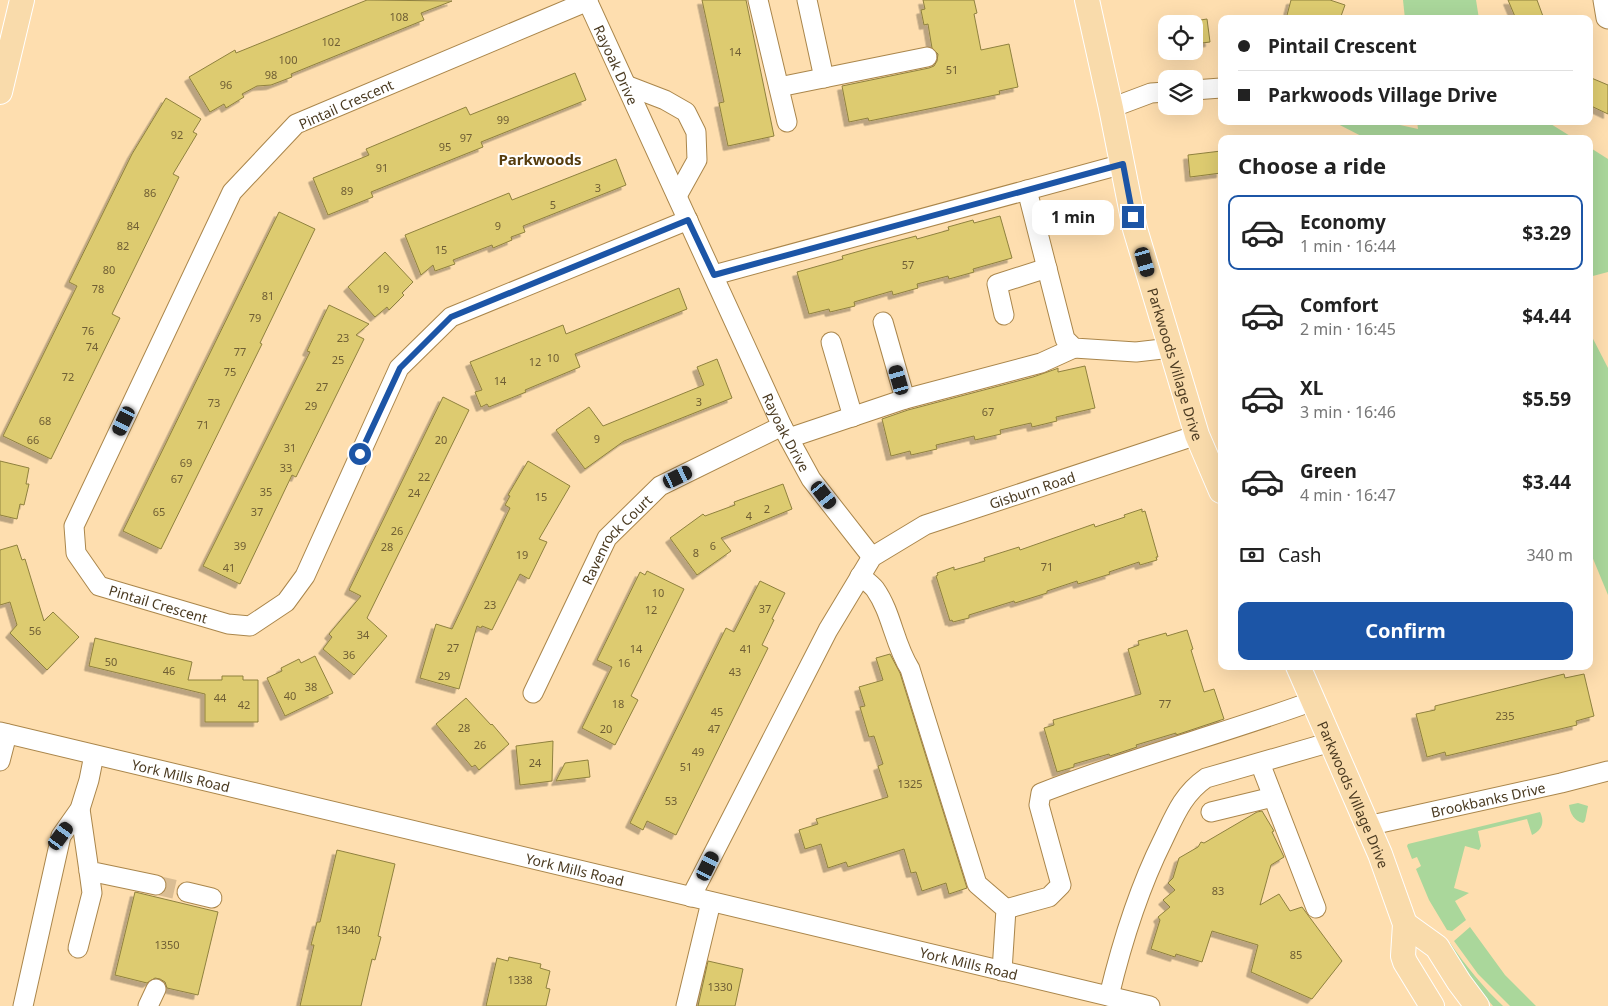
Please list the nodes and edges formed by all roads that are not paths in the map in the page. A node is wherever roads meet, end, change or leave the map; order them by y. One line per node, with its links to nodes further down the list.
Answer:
1 (22, 0): 14 (main road)
2 (758, 0): 11 (street)
3 (807, 0): 9 (street)
4 (1087, 0): 16 (main road, Parkwoods Village Drive)
5 (1603, 0): 7 (street)
6 (588, 1): 10 (street, Rayoak Drive); 21 (street, Pintail Crescent)
7 (1608, 19)
8 (927, 58): 9 (street)
9 (824, 78): 11 (street)
10 (626, 85): 20 (street, Rayoak Drive); 20 (street)
11 (779, 87): 17 (street)
12 (1218, 88): 13 (street)
13 (1203, 89)
14 (0, 92)
15 (1158, 93): 16 (street)
16 (1111, 108): 18 (main road, Parkwoods Village Drive)
17 (787, 122)
18 (1123, 164): 19 (street); 28 (main road, Parkwoods Village Drive)
19 (1027, 190): 22 (street); 23 (street)
20 (677, 196): 21 (street, Rayoak Drive)
21 (688, 220): 23 (street, Rayoak Drive)
22 (1047, 268): 24 (street); 27 (street)
23 (714, 275): 31 (street, Rayoak Drive)
24 (1004, 315)
25 (883, 322): 29 (street)
26 (831, 342): 30 (street)
27 (1074, 348): 28 (street); 29 (street, Ravenrock Court)
28 (1171, 348): 32 (main road, Parkwoods Village Drive)
29 (904, 399): 30 (street, Ravenrock Court)
30 (853, 417): 31 (street, Ravenrock Court)
31 (786, 432): 34 (street, Rayoak Drive); 37 (street, Ravenrock Court)
32 (1197, 435): 33 (main road, Parkwoods Village Drive); 34 (street, Gisburn Road)
33 (1218, 484)
34 (872, 557): 35 (street)
35 (860, 576): 52 (street); 56 (street)
36 (1300, 670): 38 (main road, Parkwoods Village Drive)
37 (533, 693)
38 (1313, 701): 40 (main road, Parkwoods Village Drive); 56 (street)
39 (3, 733): 41 (street, York Mills Road); 42 (street)
40 (1331, 742): 43 (street); 48 (main road, Parkwoods Village Drive)
41 (94, 755): 46 (street); 52 (street, York Mills Road)
42 (0, 761)
43 (1260, 763): 45 (street); 60 (street)
44 (1608, 771): 48 (street, Brookbanks Drive)
45 (1273, 796): 47 (street); 55 (street)
46 (80, 809): 49 (street); 62 (street)
47 (1211, 812)
48 (1368, 826): 57 (main road, Parkwoods Village Drive)
49 (89, 870): 50 (street); 58 (street)
50 (156, 885)
51 (187, 892): 53 (street)
52 (691, 897): 54 (street, York Mills Road)
53 (212, 898)
54 (711, 902): 59 (street, York Mills Road); 63 (street)
55 (1316, 908)
56 (1006, 909): 59 (street)
57 (1405, 924): 61 (main road); 65 (main road, Parkwoods Village Drive)
58 (78, 948)
59 (1002, 971): 60 (street, York Mills Road)
60 (1103, 999): 64 (street, York Mills Road)
61 (1474, 1002)
62 (23, 1006)
63 (686, 1006)
64 (1150, 1006)
65 (1432, 1006)

